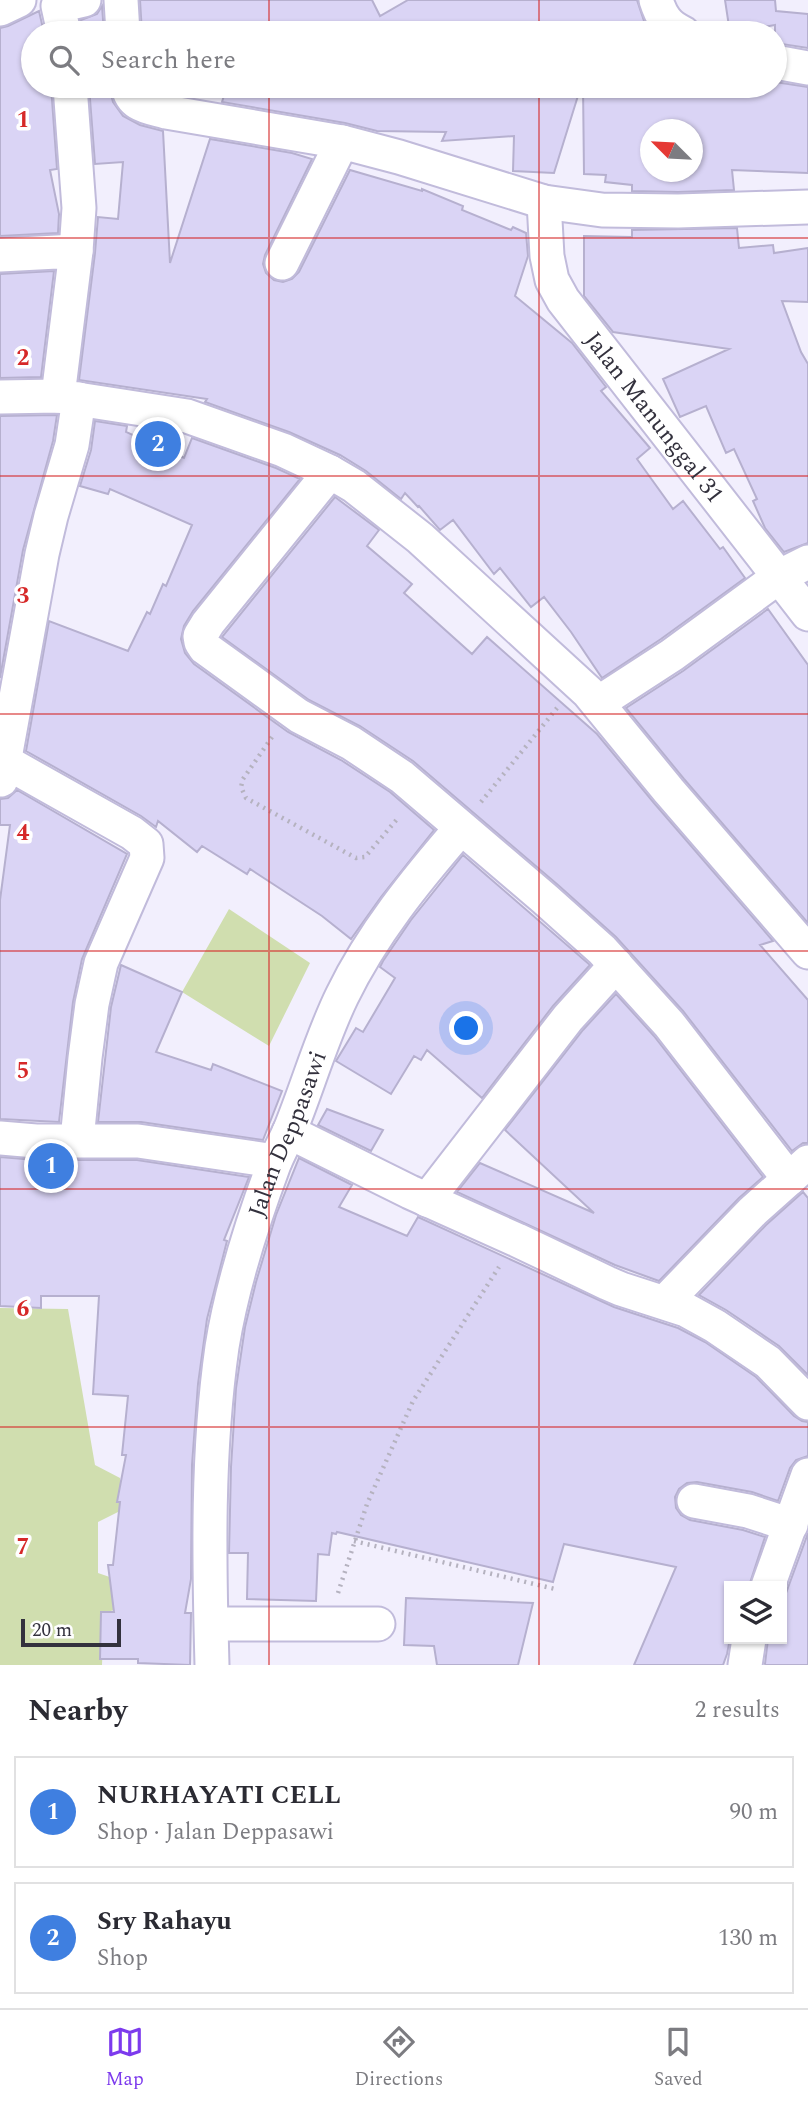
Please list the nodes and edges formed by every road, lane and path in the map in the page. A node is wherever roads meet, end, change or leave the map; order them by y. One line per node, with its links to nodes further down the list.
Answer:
1 (19, 0): 4 (street)
2 (121, 0): 5 (street)
3 (656, 0): 6 (street)
4 (0, 9)
5 (122, 21)
6 (666, 21)
7 (787, 64): 8 (street)
8 (808, 68)
9 (70, 98): 14 (street)
10 (133, 98): 11 (street)
11 (342, 142): 12 (street); 16 (street)
12 (544, 202): 13 (street); 20 (street, Jalan Manunggal 31)
13 (808, 206)
14 (76, 251): 15 (street); 18 (street)
15 (0, 255)
16 (282, 263)
17 (0, 397): 18 (street)
18 (69, 397): 19 (street); 24 (street)
19 (330, 472): 22 (street); 23 (street)
20 (794, 569): 21 (street, Jalan Manunggal 31); 22 (street)
21 (808, 614)
22 (588, 692): 26 (path); 27 (street)
23 (291, 711): 25 (path); 26 (street)
24 (2, 773): 30 (street)
25 (401, 813)
26 (461, 828): 28 (street); 31 (street, Jalan Deppasawi)
27 (808, 952)
28 (616, 965): 32 (street); 33 (street)
29 (0, 1138): 30 (street)
30 (77, 1140): 31 (street)
31 (282, 1147): 33 (street); 43 (street, Jalan Deppasawi)
32 (798, 1170): 35 (street)
33 (427, 1200): 34 (street)
34 (517, 1240): 35 (street); 40 (path)
35 (665, 1302): 36 (street)
36 (808, 1403)
37 (808, 1475): 39 (street)
38 (694, 1501): 39 (street)
39 (791, 1525): 41 (street)
40 (354, 1541): 42 (path); 44 (path)
41 (770, 1581)
42 (555, 1589)
43 (212, 1624): 44 (street); 47 (street, Jalan Deppasawi)
44 (330, 1624): 45 (street)
45 (378, 1624)
46 (748, 1644): 48 (street)
47 (212, 1665)
48 (746, 1665)

